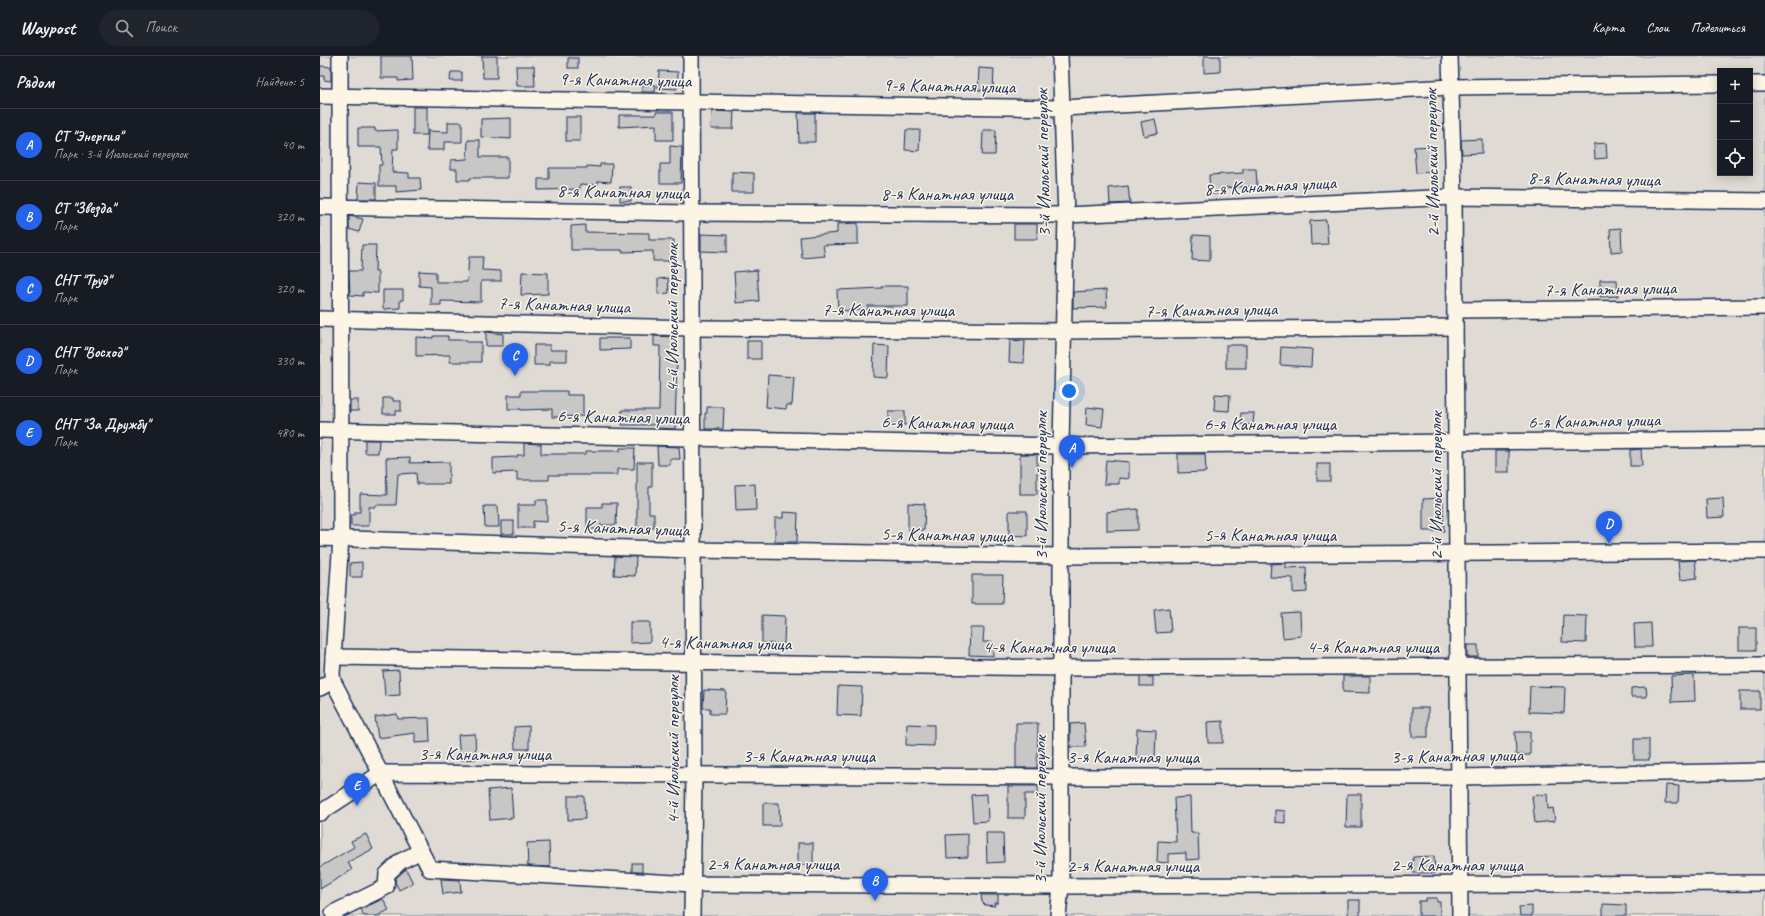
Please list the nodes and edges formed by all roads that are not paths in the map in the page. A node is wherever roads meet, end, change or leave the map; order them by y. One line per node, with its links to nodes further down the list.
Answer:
1 (340, 56): 10 (street)
2 (691, 56): 11 (street, 4-й Июльский переулок)
3 (1060, 56): 12 (street, 3-й Июльский переулок)
4 (1450, 56): 8 (street, 2-й Июльский переулок)
5 (1717, 84): 8 (street, 9-я Канатная улица)
6 (1753, 84): 7 (street)
7 (1765, 84)
8 (1451, 86): 12 (street, 9-я Канатная улица); 13 (street, 2-й Июльский переулок)
9 (320, 96): 10 (street, 9-я Канатная улица)
10 (340, 96): 11 (street, 9-я Канатная улица); 16 (street)
11 (691, 102): 12 (street, 9-я Канатная улица); 17 (street, 4-й Июльский переулок)
12 (1062, 108): 18 (street, 3-й Июльский переулок)
13 (1454, 197): 14 (street, 8-я Канатная улица); 18 (street, 8-я Канатная улица); 20 (street, 2-й Июльский переулок)
14 (1765, 201)
15 (320, 207): 16 (street, 8-я Канатная улица)
16 (339, 207): 17 (street, 8-я Канатная улица); 22 (street)
17 (692, 213): 18 (street, 8-я Канатная улица); 24 (street, 4-й Июльский переулок)
18 (1066, 215): 25 (street, 3-й Июльский переулок)
19 (1765, 307): 20 (street, 7-я Канатная улица)
20 (1455, 310): 23 (street, 2-й Июльский переулок)
21 (320, 319): 22 (street, 7-я Канатная улица)
22 (339, 319): 24 (street, 7-я Канатная улица); 27 (street)
23 (1455, 327): 25 (street, 7-я Канатная улица); 30 (street, 2-й Июльский переулок)
24 (692, 328): 25 (street, 7-я Канатная улица); 28 (street, 4-й Июльский переулок)
25 (1063, 331): 31 (street, 3-й Июльский переулок)
26 (320, 430): 27 (street, 6-я Канатная улица)
27 (340, 430): 28 (street, 6-я Канатная улица); 33 (street)
28 (692, 439): 31 (street, 6-я Канатная улица); 34 (street, 4-й Июльский переулок)
29 (1765, 439): 30 (street, 6-я Канатная улица)
30 (1456, 443): 31 (street, 6-я Канатная улица); 36 (street, 2-й Июльский переулок)
31 (1061, 446): 37 (street, 3-й Июльский переулок)
32 (320, 538): 33 (street, 5-я Канатная улица)
33 (341, 538): 34 (street, 5-я Канатная улица); 38 (street)
34 (693, 550): 37 (street, 5-я Канатная улица); 39 (street, 4-й Июльский переулок)
35 (1765, 551): 36 (street, 5-я Канатная улица)
36 (1457, 553): 37 (street, 5-я Канатная улица); 41 (street, 2-й Июльский переулок)
37 (1061, 556): 42 (street, 3-й Июльский переулок)
38 (333, 657): 39 (street, 4-я Канатная улица); 43 (street)
39 (693, 663): 42 (street, 4-я Канатная улица); 47 (street, 4-й Июльский переулок)
40 (1765, 665): 41 (street, 4-я Канатная улица)
41 (1458, 667): 42 (street, 4-я Канатная улица); 49 (street, 2-й Июльский переулок)
42 (1061, 668): 48 (street, 3-й Июльский переулок)
43 (333, 680): 44 (street); 46 (street)
44 (320, 688)
45 (1765, 771): 49 (street, 3-я Канатная улица)
46 (381, 773): 47 (street, 3-я Канатная улица); 50 (street); 51 (street)
47 (694, 775): 48 (street, 3-я Канатная улица); 53 (street, 4-й Июльский переулок)
48 (1061, 777): 49 (street, 3-я Канатная улица); 55 (street, 3-й Июльский переулок)
49 (1459, 777): 54 (street, 2-й Июльский переулок)
50 (320, 813)
51 (421, 851): 53 (street, 2-я Канатная улица); 56 (street)
52 (1765, 883): 54 (street, 2-я Канатная улица)
53 (692, 884): 55 (street, 2-я Канатная улица); 57 (street, 4-й Июльский переулок)
54 (1460, 885): 55 (street, 2-я Канатная улица); 59 (street, 2-й Июльский переулок)
55 (1061, 886): 58 (street, 3-й Июльский переулок)
56 (333, 914)
57 (692, 916)
58 (1058, 916)
59 (1460, 916)

